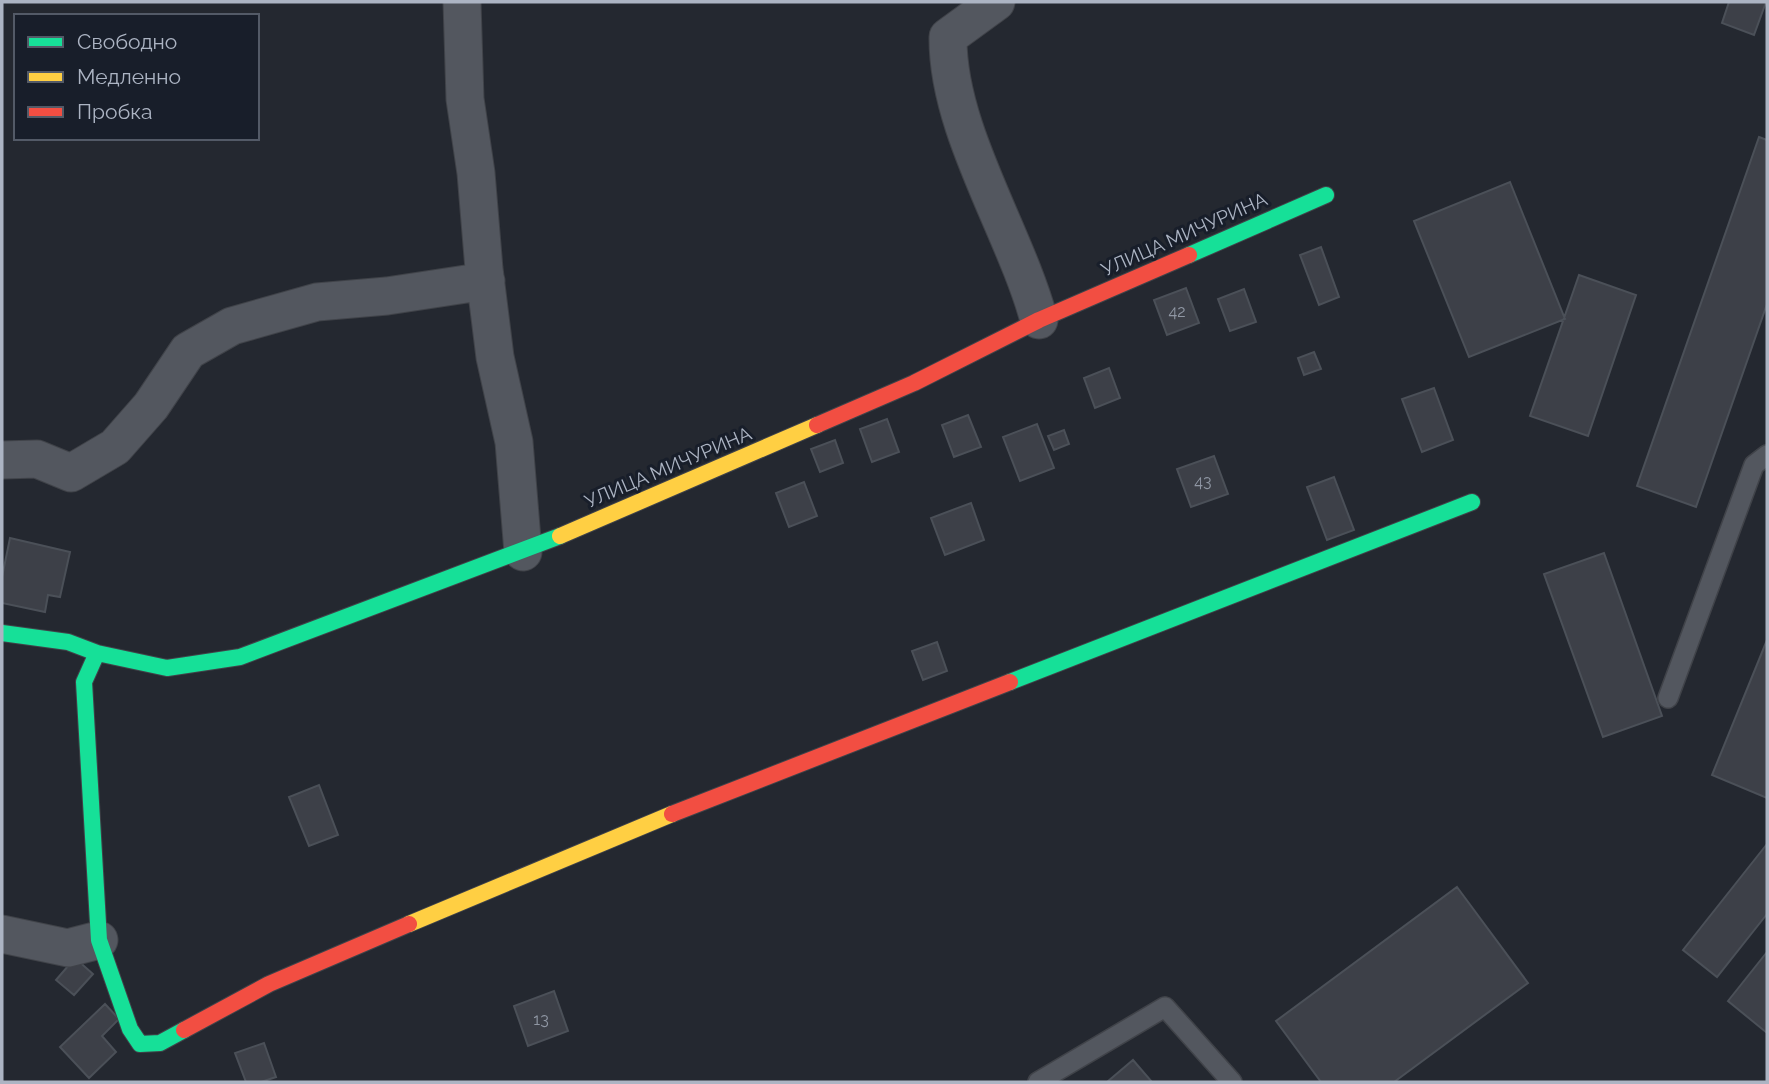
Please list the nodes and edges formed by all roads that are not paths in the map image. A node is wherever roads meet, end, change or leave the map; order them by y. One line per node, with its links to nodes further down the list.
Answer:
1 (462, 2): 4 (street)
2 (996, 2): 5 (street)
3 (1326, 195): 5 (street, УЛИЦА МИЧУРИНА)
4 (486, 281): 7 (street); 9 (street)
5 (1039, 320): 9 (street, УЛИЦА МИЧУРИНА)
6 (1767, 455): 12 (lane)
7 (2, 460)
8 (1472, 502): 14 (street)
9 (523, 552): 11 (street, УЛИЦА МИЧУРИНА)
10 (2, 633): 11 (street, УЛИЦА МИЧУРИНА)
11 (97, 653): 14 (street)
12 (1668, 698)
13 (2, 934): 14 (street)
14 (99, 940)
15 (1038, 1082): 16 (lane)
16 (1232, 1082)

